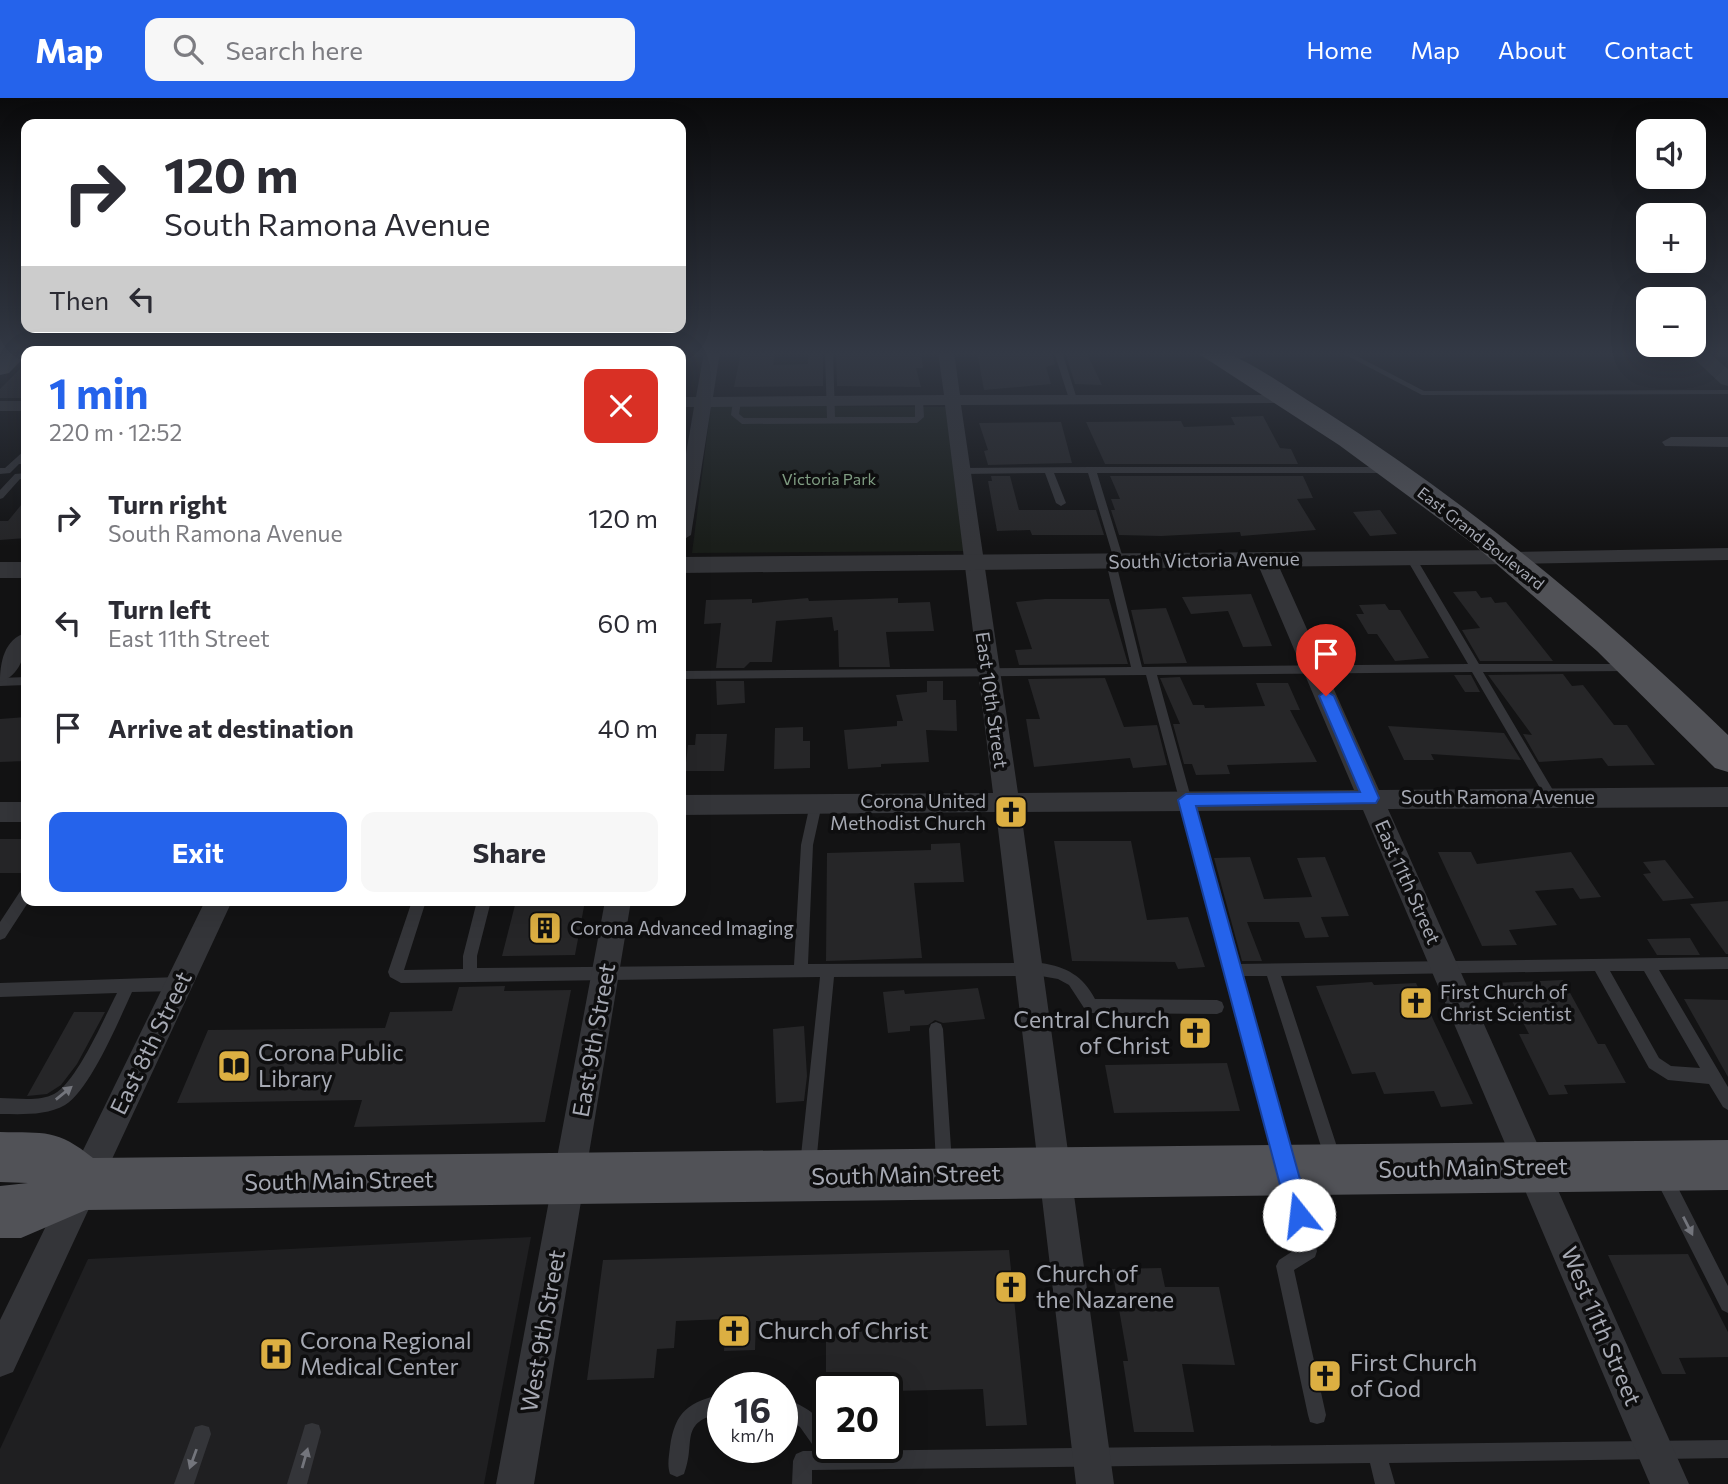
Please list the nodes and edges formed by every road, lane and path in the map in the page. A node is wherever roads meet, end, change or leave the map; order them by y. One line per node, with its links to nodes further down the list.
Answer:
1 (700, 417): 16 (street)
2 (737, 417): 7 (lane)
3 (831, 417): 7 (lane)
4 (920, 417): 7 (lane)
5 (954, 417): 14 (street, East 10th Street)
6 (1315, 417): 12 (main road, East Grand Boulevard)
7 (831, 420)
8 (1671, 442): 9 (street)
9 (1728, 442)
10 (21, 462): 13 (lane)
11 (1091, 470): 12 (lane); 15 (lane); 24 (lane)
12 (1394, 470): 22 (main road, East Grand Boulevard)
13 (0, 471)
14 (962, 471): 15 (lane); 25 (street, East 10th Street)
15 (1049, 471): 19 (lane)
16 (686, 474)
17 (21, 476): 18 (lane)
18 (0, 496)
19 (1061, 503)
20 (1727, 556): 22 (street, South Victoria Avenue)
21 (1411, 558): 22 (street, South Victoria Avenue); 23 (street, South Victoria Avenue); 31 (lane)
22 (1508, 558): 30 (main road, East Grand Boulevard)
23 (1266, 559): 24 (street, South Victoria Avenue); 32 (street, East 11th Street)
24 (1115, 561): 25 (street, South Victoria Avenue); 33 (lane)
25 (972, 564): 26 (street, South Victoria Avenue); 34 (street, East 10th Street)
26 (686, 565)
27 (0, 570): 28 (street)
28 (21, 570)
29 (21, 647): 35 (street)
30 (1634, 667): 31 (lane); 39 (main road, East Grand Boulevard)
31 (1477, 670): 32 (lane); 40 (lane)
32 (1315, 671): 33 (lane); 42 (street, East 11th Street)
33 (1144, 672): 34 (lane); 43 (lane)
34 (989, 673): 36 (lane); 44 (street, East 10th Street)
35 (0, 674)
36 (686, 676)
37 (21, 681): 38 (lane)
38 (0, 682)
39 (1728, 758)
40 (1551, 797): 41 (street, South Ramona Avenue); 42 (street, South Ramona Avenue)
41 (1728, 797)
42 (1371, 798): 43 (street, South Ramona Avenue); 58 (street, East 11th Street)
43 (1186, 800): 44 (street, South Ramona Avenue); 61 (lane)
44 (1007, 802): 45 (street, South Ramona Avenue); 59 (street, East 10th Street)
45 (816, 804): 46 (street, South Ramona Avenue); 63 (lane)
46 (686, 805)
47 (0, 812): 48 (street)
48 (21, 812)
49 (21, 902): 54 (lane)
50 (217, 906): 66 (street, East 8th Street)
51 (417, 906): 65 (lane)
52 (483, 906): 65 (lane)
53 (617, 906): 64 (street, East 9th Street)
54 (0, 934)
55 (1728, 963): 56 (lane)
56 (1648, 964): 57 (lane); 71 (lane)
57 (1599, 965): 58 (lane); 71 (lane)
58 (1444, 967): 62 (lane); 77 (street, East 11th Street)
59 (1030, 968): 60 (lane); 69 (lane); 80 (street, East 10th Street)
60 (828, 970): 63 (lane); 82 (lane)
61 (1232, 970): 62 (lane); 79 (lane)
62 (1272, 970): 78 (lane)
63 (801, 971): 64 (lane)
64 (606, 973): 65 (lane); 83 (street, East 9th Street)
65 (470, 975)
66 (179, 984): 67 (lane); 84 (street, East 8th Street)
67 (128, 986): 68 (lane); 73 (lane, one-way to 67)
68 (1, 992)
69 (1217, 1007)
70 (936, 1029): 81 (lane)
71 (1713, 1077): 72 (lane)
72 (1728, 1102)
73 (0, 1105)
74 (0, 1157): 84 (main road)
75 (1728, 1164): 76 (main road, South Main Street)
76 (1657, 1165): 77 (main road, South Main Street); 86 (lane, one-way to 86)
77 (1532, 1167): 78 (main road, South Main Street); 95 (street, West 11th Street)
78 (1337, 1169): 79 (main road, South Main Street)
79 (1286, 1170): 80 (main road, South Main Street); 90 (lane)
80 (1057, 1173): 81 (main road, South Main Street); 100 (street, East 10th Street)
81 (944, 1174): 82 (main road, South Main Street)
82 (807, 1176): 83 (main road, South Main Street)
83 (570, 1179): 84 (main road, South Main Street); 103 (street, West 9th Street)
84 (83, 1184): 85 (main road, South Main Street); 87 (street, East 8th Street)
85 (0, 1212)
86 (1728, 1304)
87 (0, 1359)
88 (707, 1405): 99 (lane)
89 (798, 1411): 91 (lane)
90 (1317, 1415)
91 (812, 1426)
92 (312, 1432): 102 (lane, one-way to 92)
93 (202, 1434): 101 (lane, one-way to 101)
94 (1728, 1449): 95 (lane)
95 (1655, 1450): 96 (lane); 106 (street, West 11th Street)
96 (1377, 1455): 100 (lane); 105 (lane)
97 (812, 1461): 104 (lane)
98 (903, 1463): 100 (lane)
99 (677, 1467)
100 (1093, 1470)
101 (184, 1484)
102 (297, 1484)
103 (515, 1484)
104 (802, 1484)
105 (1385, 1484)
106 (1670, 1484)

